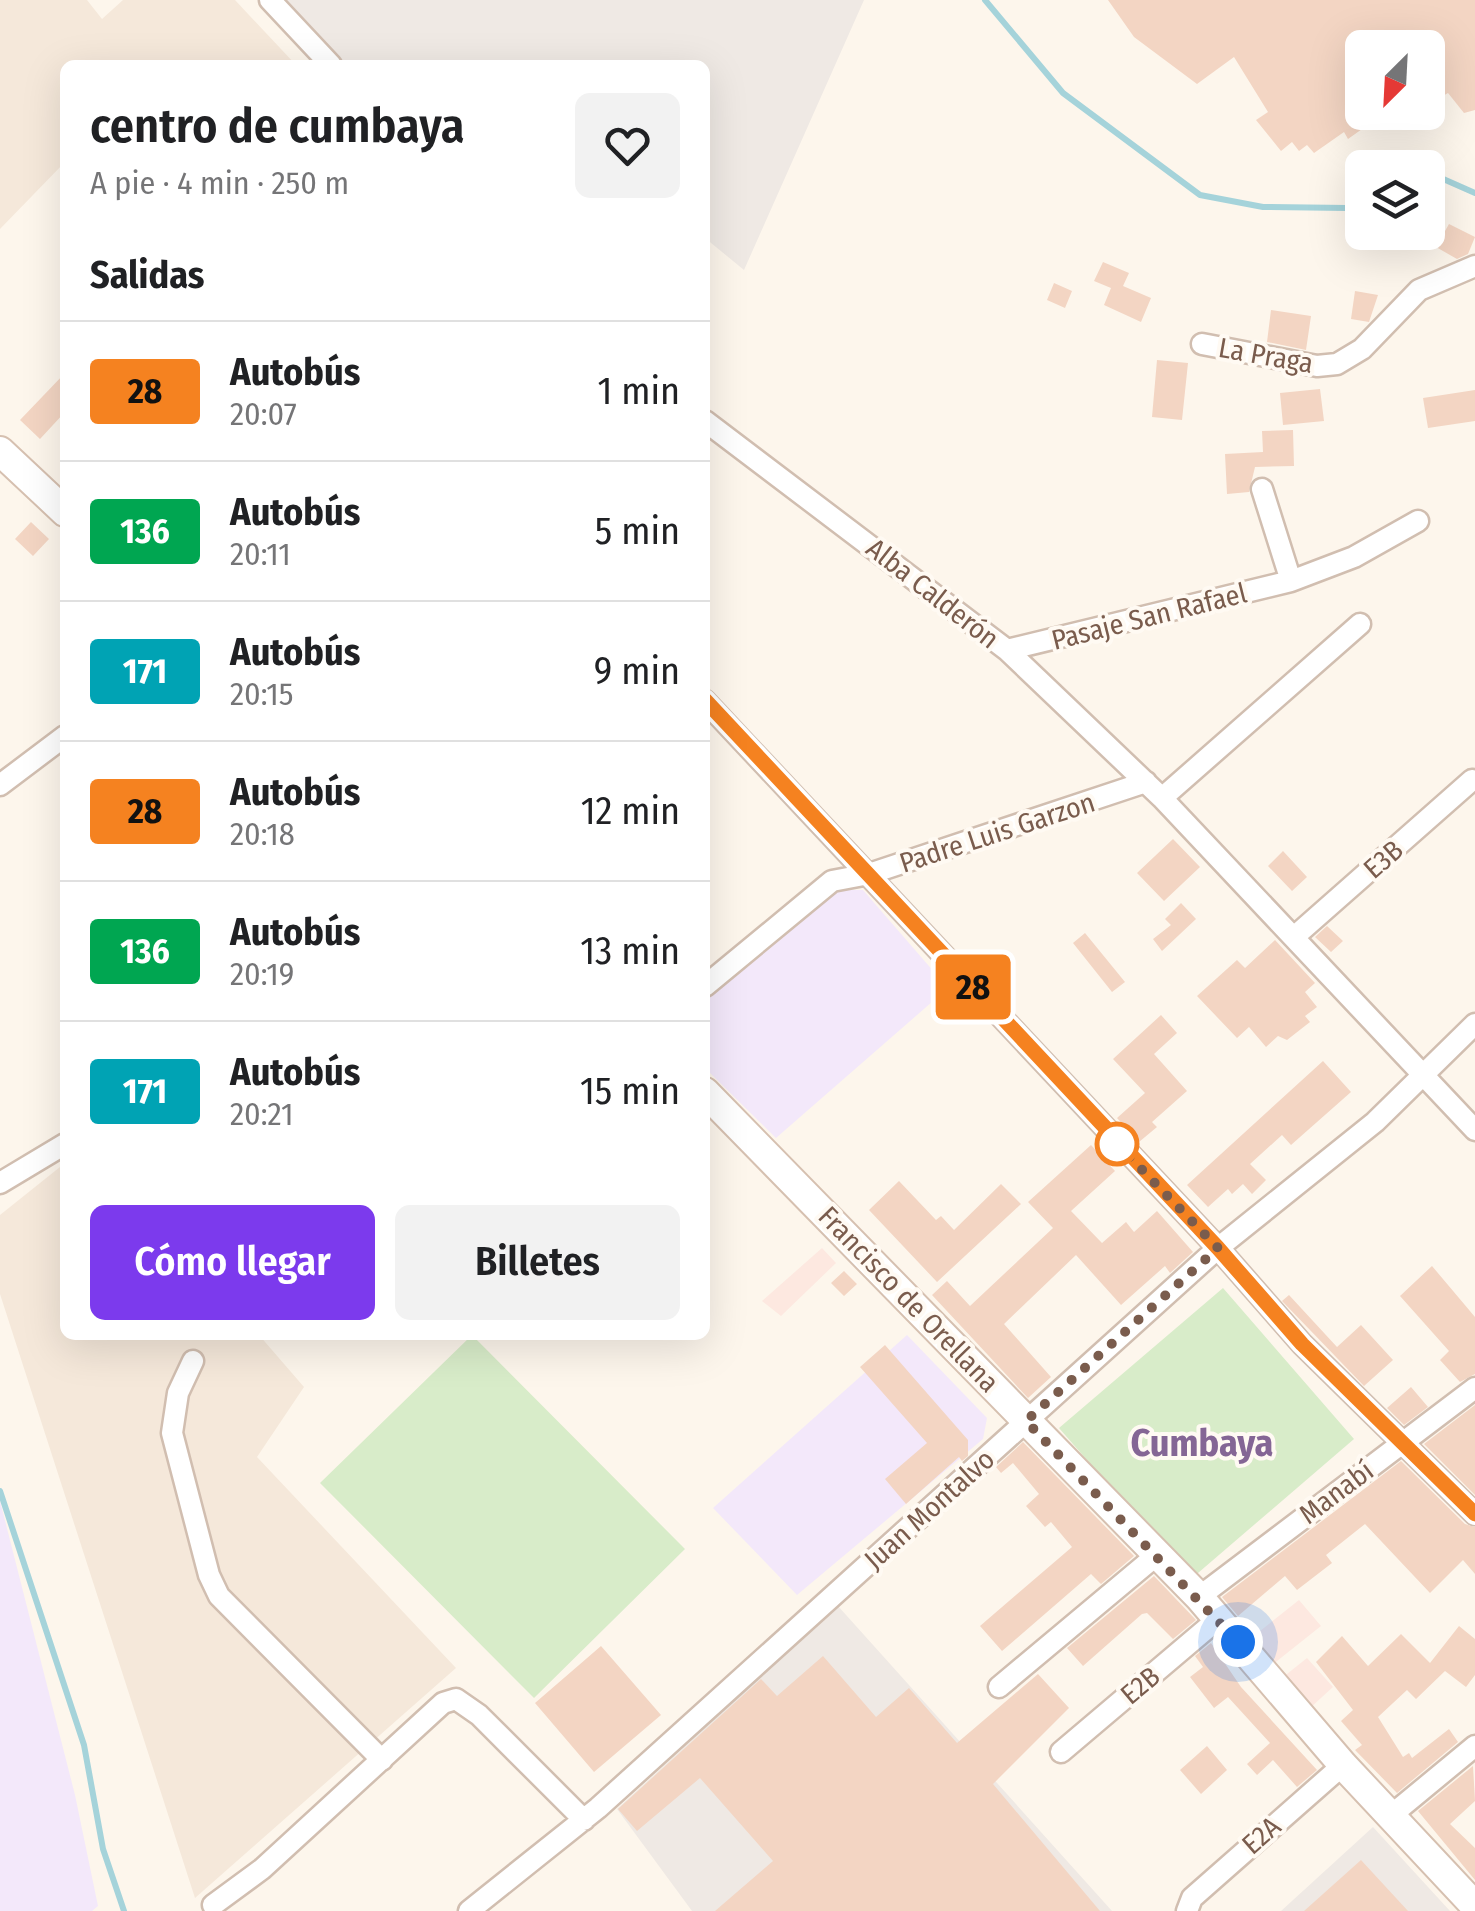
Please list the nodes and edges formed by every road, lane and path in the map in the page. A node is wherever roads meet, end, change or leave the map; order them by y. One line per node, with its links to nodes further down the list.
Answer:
1 (270, 0): 2 (street)
2 (326, 60)
3 (1475, 266): 4 (street, La Praga)
4 (1202, 344)
5 (710, 425): 12 (street, Alba Calderón)
6 (0, 451): 8 (street)
7 (1262, 489): 10 (street)
8 (60, 507)
9 (1418, 520): 10 (street, Pasaje San Rafael)
10 (1291, 581): 12 (street, Pasaje San Rafael)
11 (1360, 624): 18 (street)
12 (1007, 650): 16 (street, Alba Calderón)
13 (710, 705): 19 (street)
14 (60, 740): 17 (street)
15 (1472, 780): 20 (street, E3B)
16 (1146, 782): 18 (street, Alba Calderón); 19 (street, Padre Luis Garzon)
17 (0, 785)
18 (1162, 798): 20 (street)
19 (869, 874): 21 (street, Padre Luis Garzon); 28 (street)
20 (1294, 937): 23 (street)
21 (710, 982)
22 (1475, 1024): 23 (street, Juan Montalvo)
23 (1421, 1074): 25 (street); 28 (street, Juan Montalvo)
24 (710, 1098): 31 (street, Francisco de Orellana)
25 (1475, 1130)
26 (60, 1147): 27 (street)
27 (0, 1183)
28 (1218, 1248): 31 (street, Juan Montalvo); 32 (street)
29 (193, 1361): 40 (street)
30 (1475, 1388): 32 (street, Manabí)
31 (1026, 1421): 34 (street, Francisco de Orellana); 43 (street, Juan Montalvo)
32 (1398, 1444): 33 (street); 35 (street, Manabí)
33 (1475, 1514)
34 (1158, 1554): 35 (street, Francisco de Orellana); 37 (street)
35 (1199, 1597): 36 (street, Francisco de Orellana)
36 (1218, 1619): 39 (street, E2B); 41 (street, Francisco de Orellana)
37 (998, 1687)
38 (1475, 1746): 42 (street)
39 (1061, 1752)
40 (382, 1760): 43 (street); 44 (street)
41 (1343, 1765): 42 (street, Francisco de Orellana); 47 (street, E2A)
42 (1389, 1817): 45 (street, Francisco de Orellana)
43 (584, 1820): 46 (street, Juan Montalvo)
44 (213, 1905)
45 (1475, 1906)
46 (470, 1911)
47 (1187, 1911)

